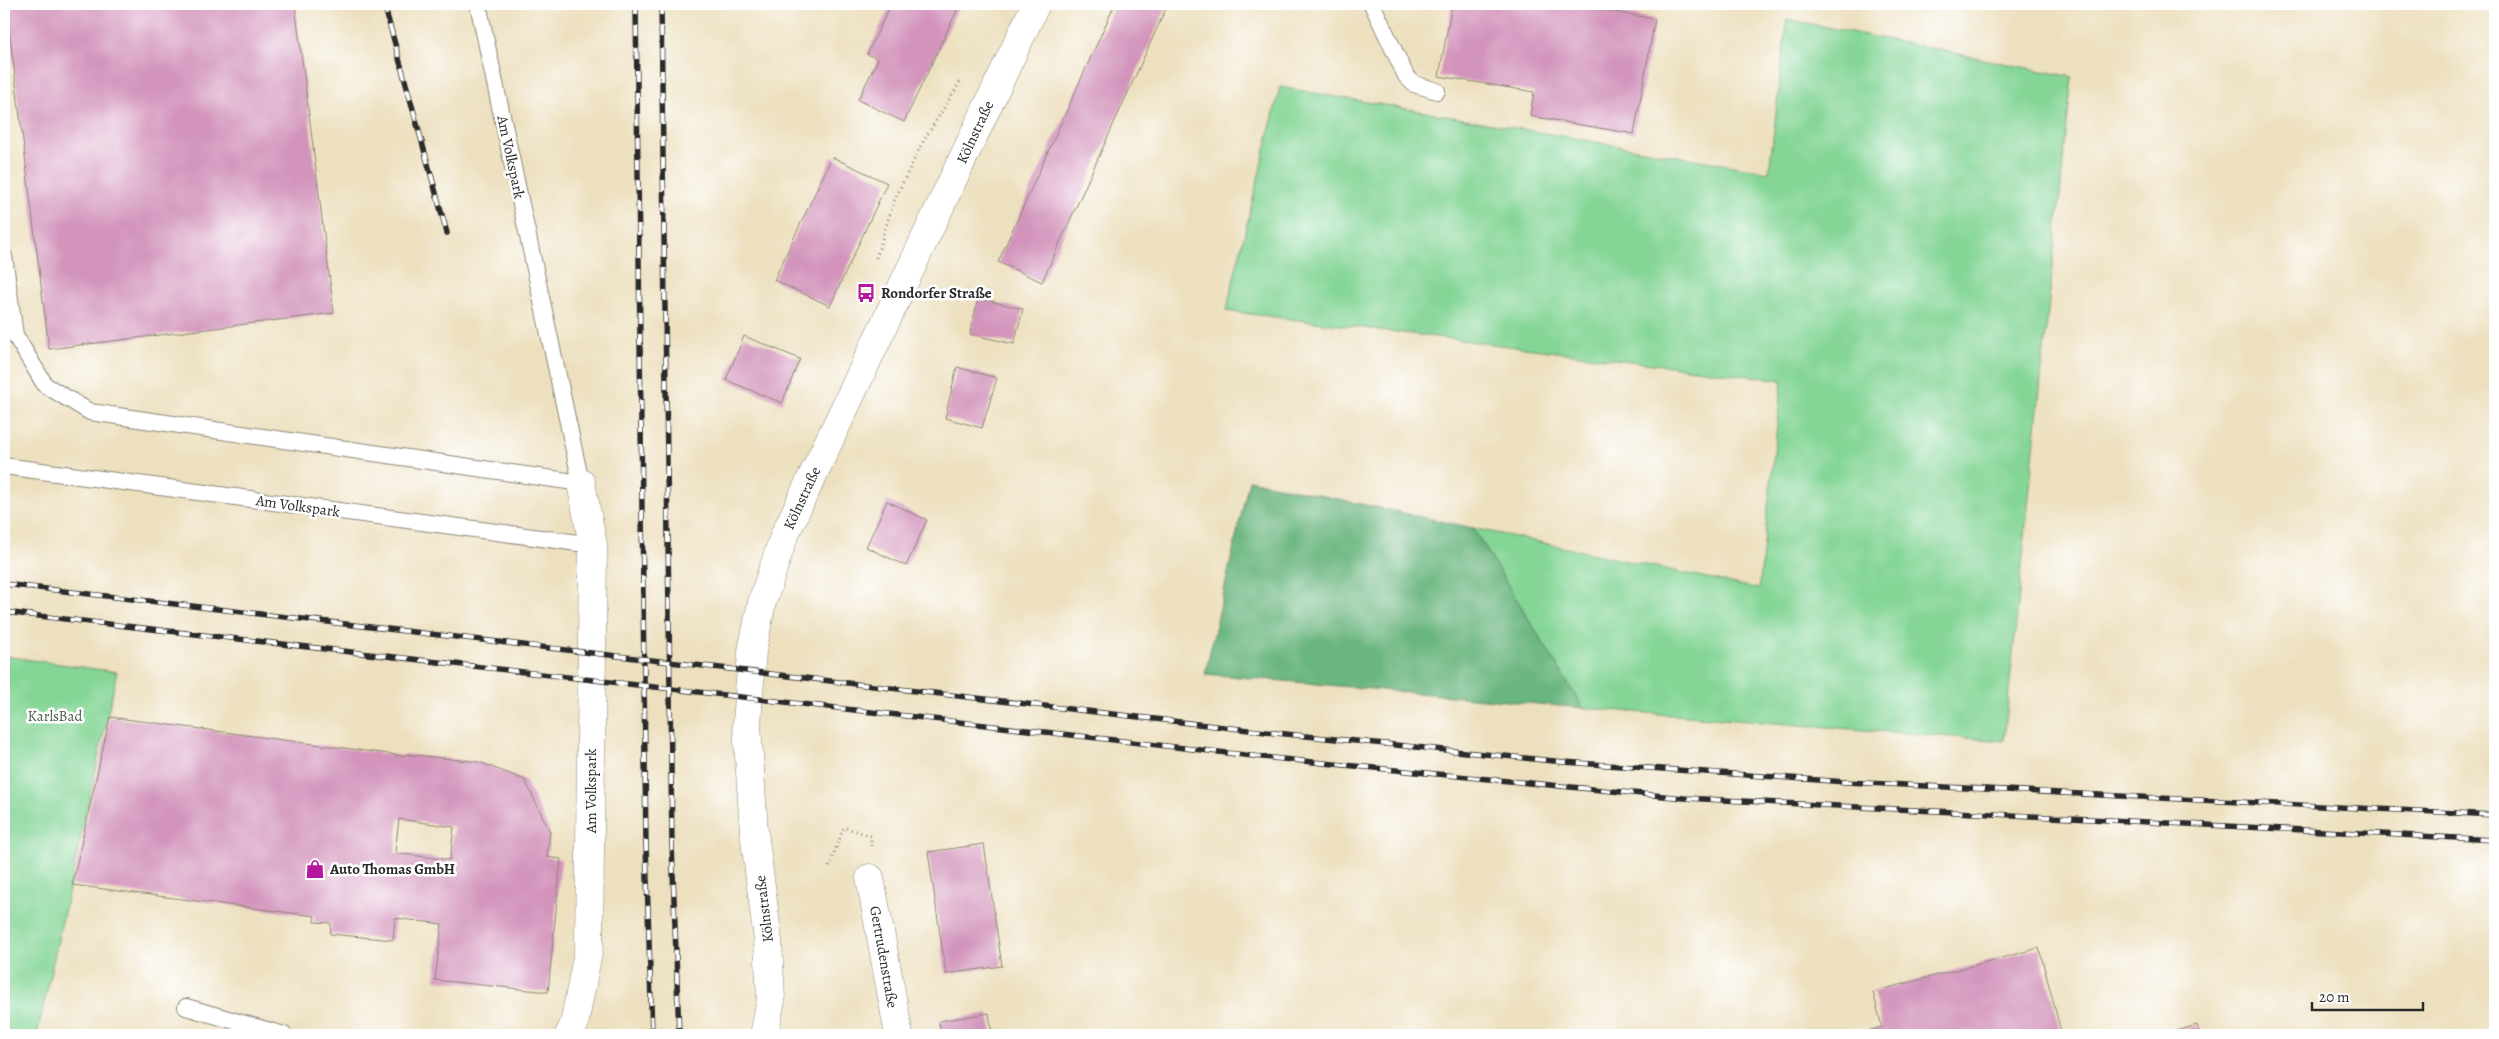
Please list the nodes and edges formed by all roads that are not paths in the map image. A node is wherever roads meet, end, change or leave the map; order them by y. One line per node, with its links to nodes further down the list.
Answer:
1 (478, 4): 7 (lane, Am Volkspark)
2 (1036, 4): 13 (main road, Kölnstraße)
3 (1372, 4): 4 (lane)
4 (1437, 91)
5 (4, 256): 7 (lane)
6 (4, 466): 8 (lane, Am Volkspark)
7 (581, 483): 8 (main road, Am Volkspark)
8 (593, 545): 12 (main road, Am Volkspark)
9 (870, 878): 14 (main road, Gertrudenstraße)
10 (186, 1007): 11 (lane)
11 (284, 1035)
12 (569, 1035)
13 (764, 1035)
14 (899, 1035)

